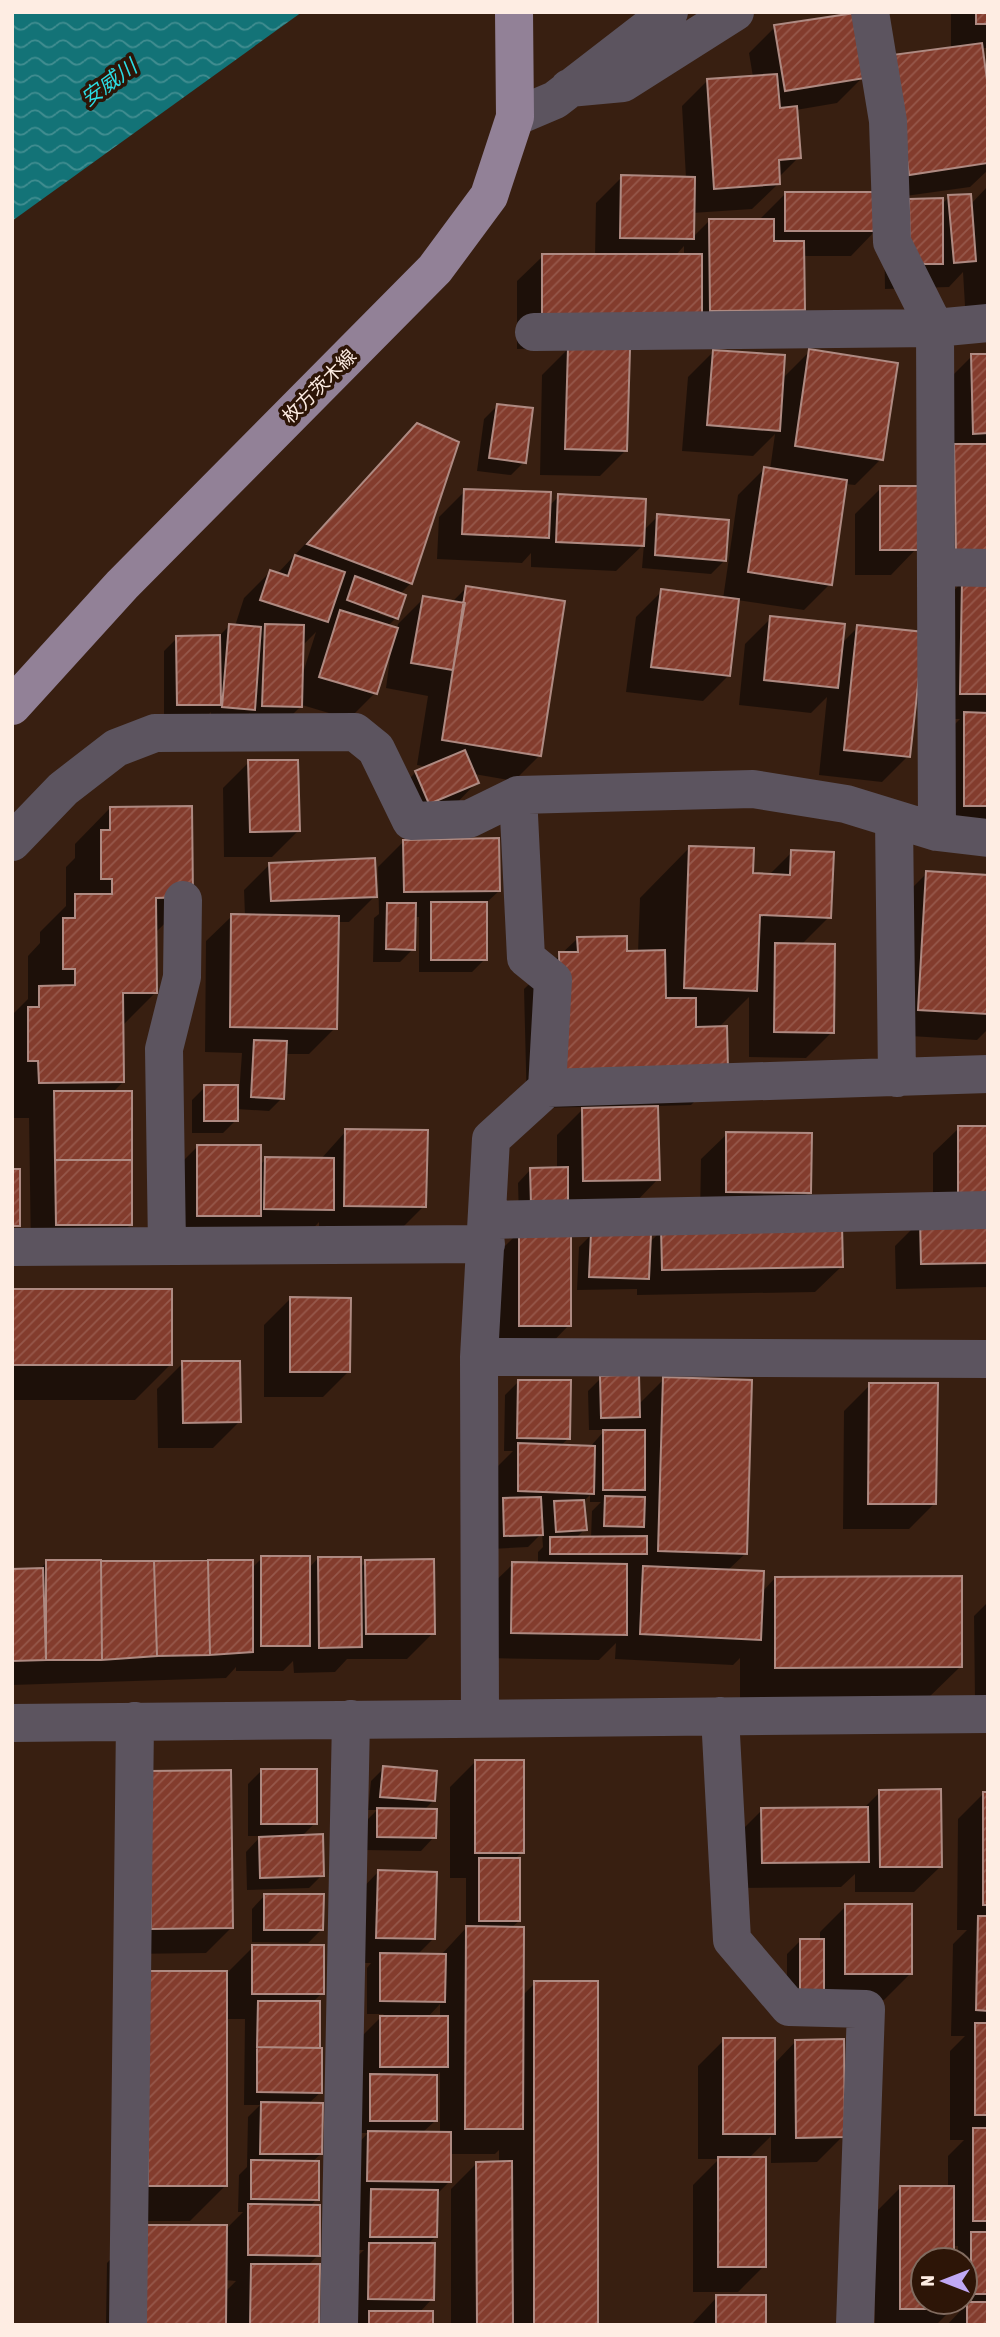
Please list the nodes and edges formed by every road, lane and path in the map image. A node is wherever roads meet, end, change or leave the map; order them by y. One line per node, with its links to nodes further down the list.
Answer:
1 (514, 12): 6 (main road, 枚方茨木線)
2 (669, 12): 5 (street)
3 (734, 12): 5 (street)
4 (870, 12): 8 (street)
5 (569, 88): 6 (street)
6 (515, 117): 12 (main road, 枚方茨木線)
7 (988, 323): 8 (street)
8 (935, 328): 9 (street); 10 (street)
9 (534, 332)
10 (936, 567): 11 (street); 15 (street)
11 (988, 568)
12 (12, 706)
13 (517, 796): 14 (street); 17 (street); 21 (street)
14 (894, 819): 15 (street); 20 (street)
15 (937, 832): 16 (street)
16 (988, 838)
17 (12, 842)
18 (183, 900): 24 (street)
19 (988, 1074): 20 (street)
20 (897, 1078): 21 (street)
21 (547, 1088): 23 (street)
22 (988, 1210): 23 (street)
23 (486, 1232): 24 (street); 26 (street)
24 (167, 1246): 25 (street)
25 (12, 1247)
26 (479, 1357): 27 (street); 30 (street)
27 (988, 1359)
28 (988, 1714): 29 (street)
29 (720, 1716): 30 (street); 36 (street)
30 (480, 1718): 31 (street)
31 (351, 1719): 32 (street); 35 (street)
32 (135, 1721): 33 (street); 34 (street)
33 (12, 1723)
34 (128, 2325)
35 (340, 2325)
36 (855, 2325)

